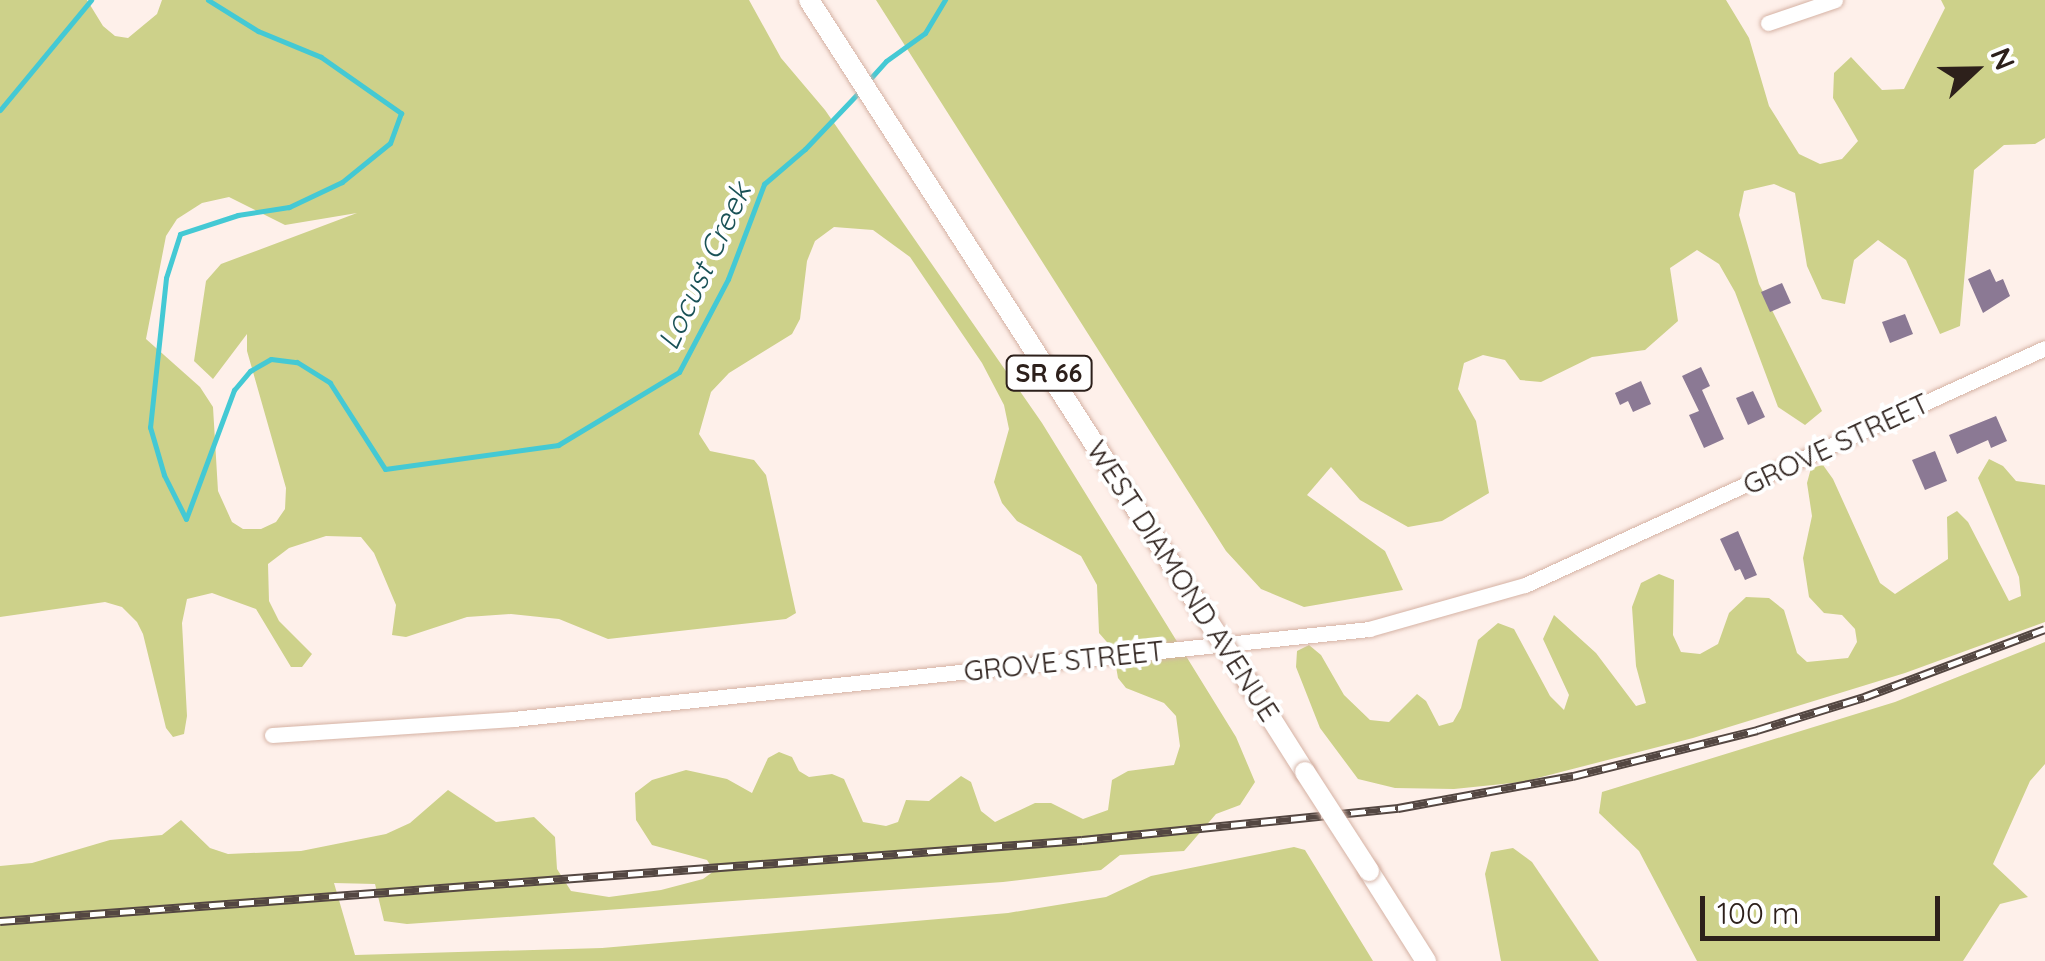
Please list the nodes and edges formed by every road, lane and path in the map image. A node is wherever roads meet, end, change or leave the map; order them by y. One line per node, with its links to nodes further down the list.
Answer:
1 (809, 0): 6 (main road, WEST DIAMOND AVENUE / SR 66, bridge)
2 (1835, 0): 3 (street)
3 (1768, 23)
4 (2045, 348): 5 (street, GROVE STREET)
5 (272, 735)
6 (1426, 961)

